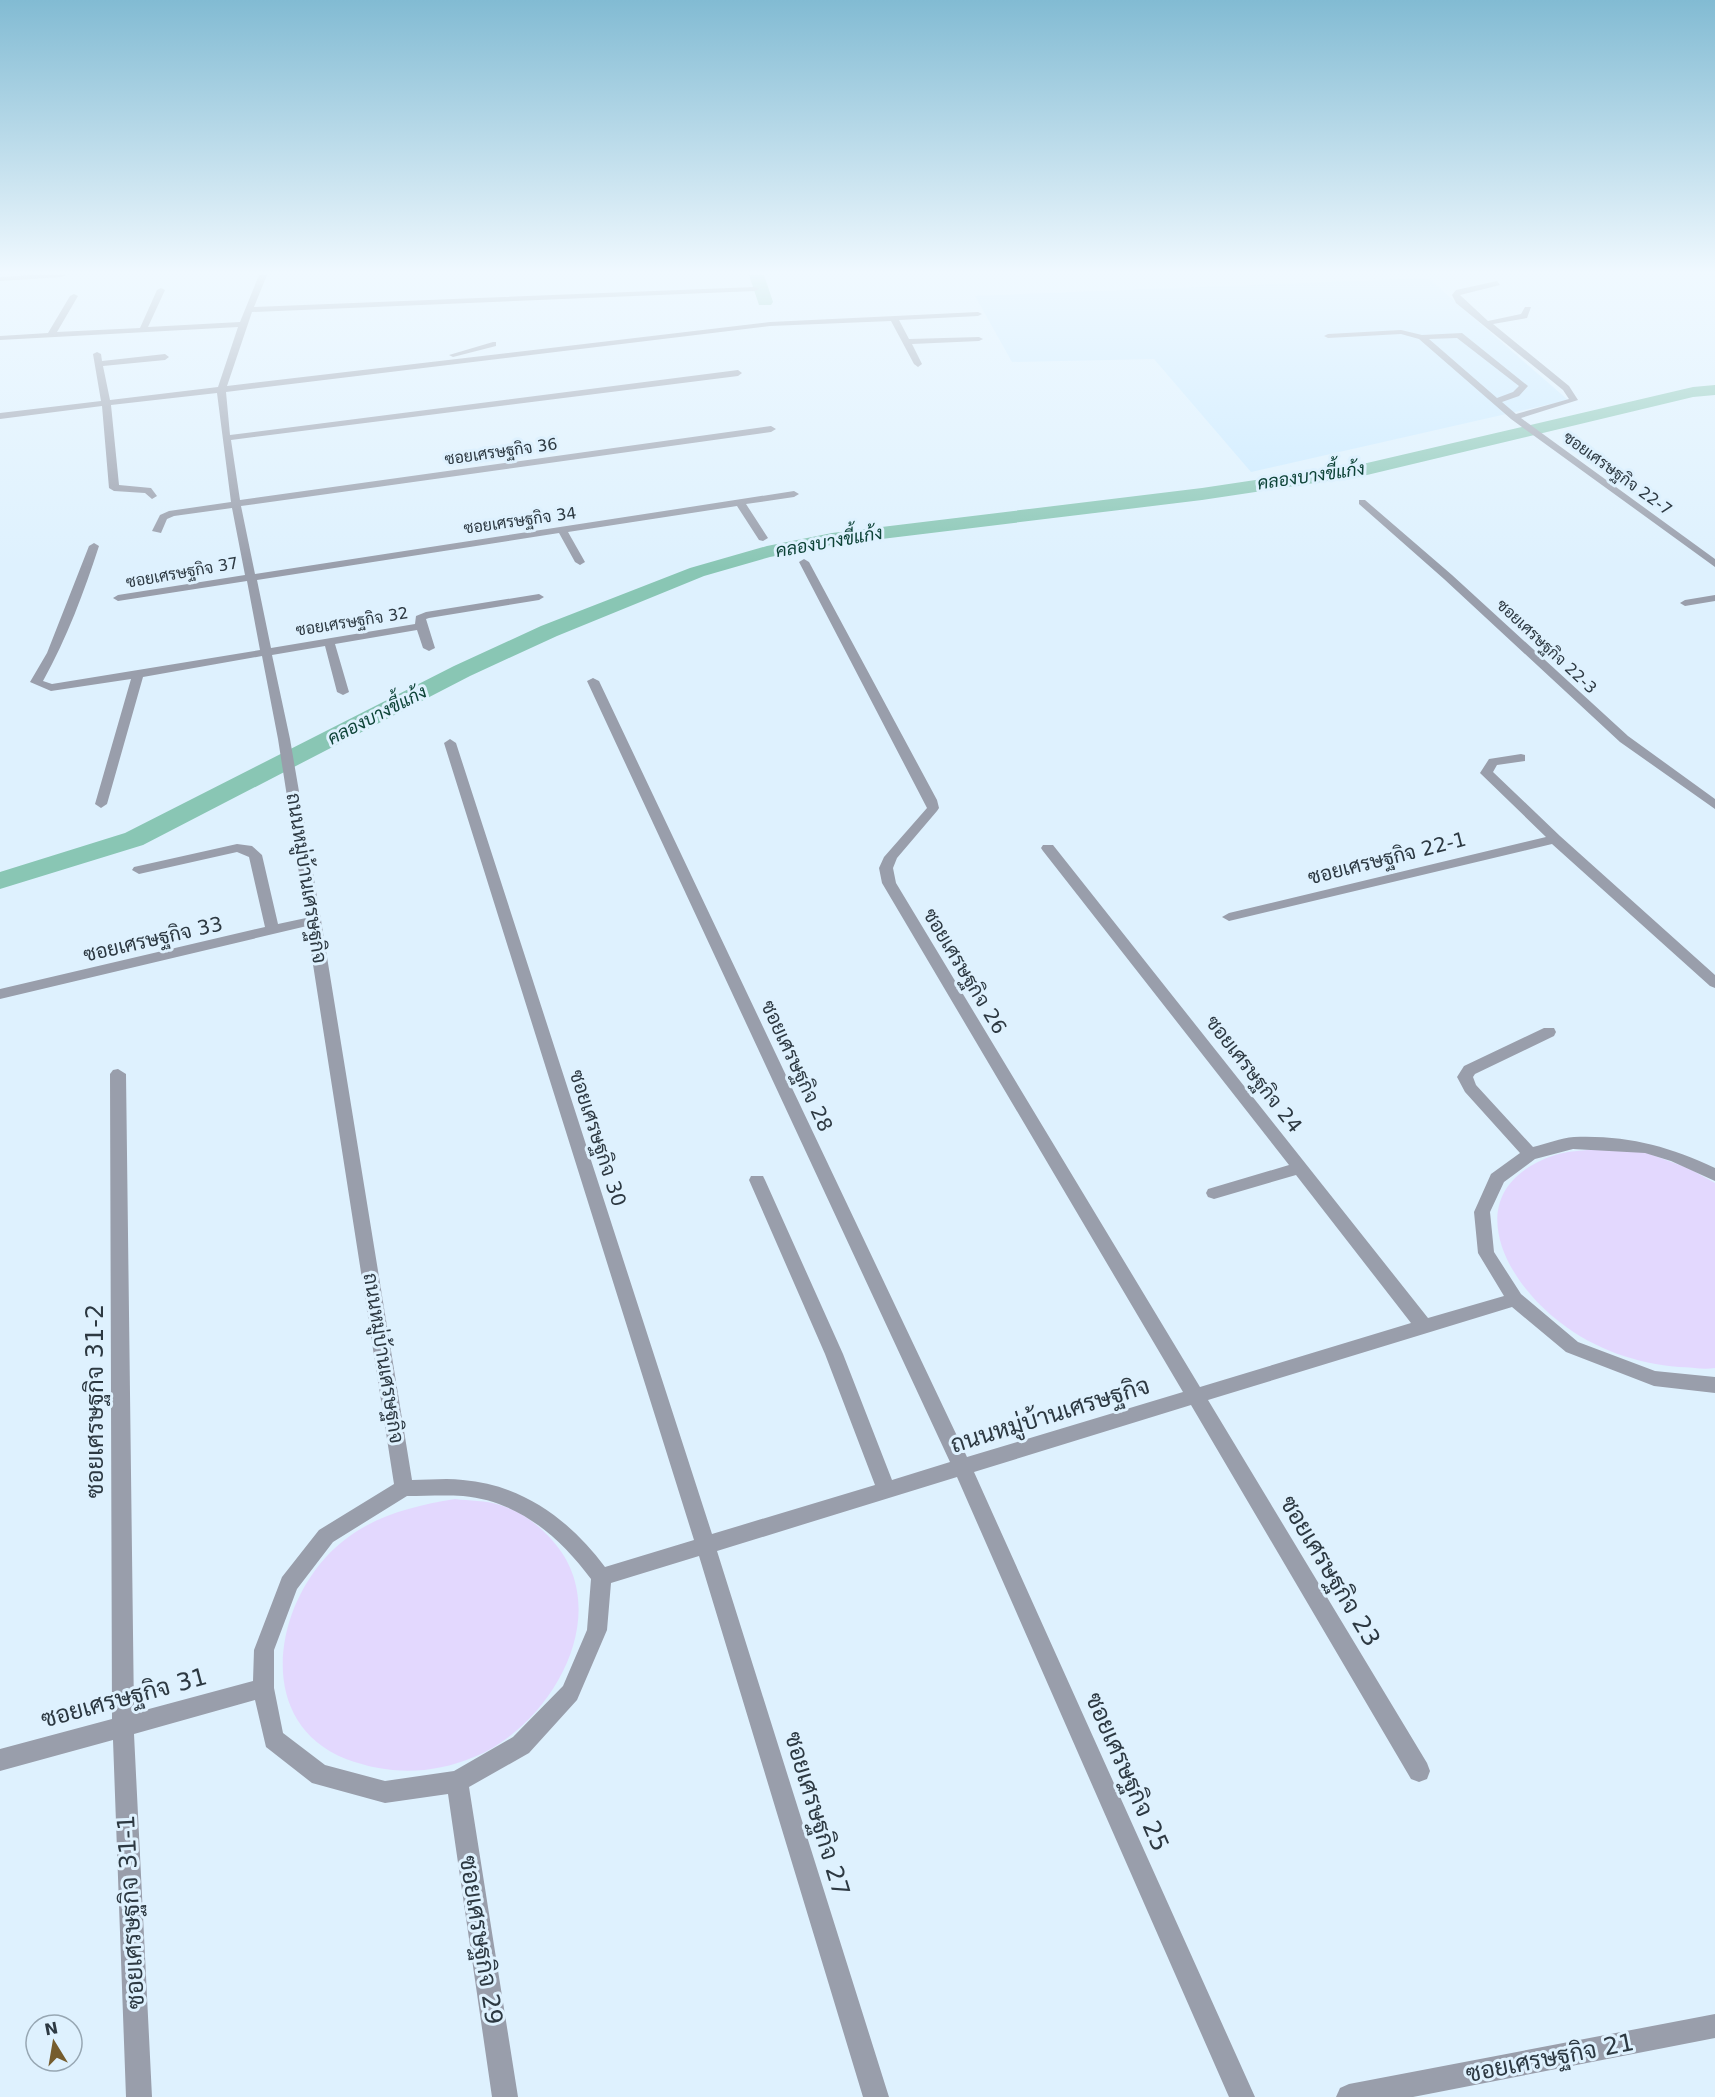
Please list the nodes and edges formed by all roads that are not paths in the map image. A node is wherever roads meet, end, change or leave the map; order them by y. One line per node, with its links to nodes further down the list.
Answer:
1 (101, 373): 10 (street)
2 (227, 373): 8 (street, ถนนหมู่บ้านเศรษฐกิจ)
3 (363, 373): 8 (street)
4 (738, 373): 14 (street)
5 (1464, 373): 9 (street)
6 (1508, 373): 9 (street)
7 (1548, 373): 12 (street, ซอยเศรษฐกิจ 22-7)
8 (221, 390): 10 (street); 14 (street, ถนนหมู่บ้านเศรษฐกิจ)
9 (1497, 401): 12 (street)
10 (106, 403): 11 (street); 16 (street)
11 (0, 416)
12 (1516, 419): 26 (street, ซอยเศรษฐกิจ 22-7)
13 (771, 429): 19 (street, ซอยเศรษฐกิจ 36)
14 (226, 438): 19 (street, ถนนหมู่บ้านเศรษฐกิจ)
15 (794, 494): 17 (street, ซอยเศรษฐกิจ 34)
16 (152, 496)
17 (740, 502): 20 (street, ซอยเศรษฐกิจ 34); 22 (street)
18 (1362, 502): 42 (street, ซอยเศรษฐกิจ 22-3)
19 (236, 504): 21 (street, ซอยเศรษฐกิจ 36); 27 (street, ถนนหมู่บ้านเศรษฐกิจ)
20 (562, 529): 24 (street); 27 (street, ซอยเศรษฐกิจ 34)
21 (157, 531)
22 (763, 538)
23 (94, 546): 36 (street, ซอยเศรษฐกิจ 32)
24 (579, 562)
25 (804, 562): 61 (street, ซอยเศรษฐกิจ 26)
26 (1715, 564)
27 (251, 575): 29 (street, ซอยเศรษฐกิจ 37); 35 (street, ถนนหมู่บ้านเศรษฐกิจ)
28 (539, 597): 32 (street, ซอยเศรษฐกิจ 32)
29 (118, 598)
30 (1715, 598): 31 (street)
31 (1685, 603)
32 (421, 626): 33 (street, ซอยเศรษฐกิจ 32); 34 (street)
33 (329, 641): 35 (street, ซอยเศรษฐกิจ 32); 38 (street)
34 (429, 648)
35 (268, 651): 36 (street, ซอยเศรษฐกิจ 32); 47 (street, ถนนหมู่บ้านเศรษฐกิจ)
36 (138, 674): 41 (street)
37 (593, 681): 62 (street, ซอยเศรษฐกิจ 28)
38 (343, 692)
39 (450, 743): 65 (street, ซอยเศรษฐกิจ 30)
40 (1521, 758): 43 (street)
41 (101, 804)
42 (1715, 805)
43 (1555, 839): 46 (street, ซอยเศรษฐกิจ 22-1); 49 (street)
44 (1048, 848): 54 (street, ซอยเศรษฐกิจ 24)
45 (139, 870): 48 (street)
46 (1229, 917)
47 (314, 920): 48 (street, ซอยเศรษฐกิจ 33); 63 (street, ถนนหมู่บ้านเศรษฐกิจ)
48 (273, 932): 50 (street, ซอยเศรษฐกิจ 33)
49 (1715, 983)
50 (0, 994)
51 (1549, 1032): 53 (street)
52 (118, 1074): 68 (street, ซอยเศรษฐกิจ 31-2)
53 (1530, 1154): 55 (street); 58 (street)
54 (1300, 1168): 57 (street); 59 (street, ซอยเศรษฐกิจ 24)
55 (1715, 1175)
56 (757, 1180): 64 (street)
57 (1214, 1193)
58 (1515, 1299): 59 (street, ถนนหมู่บ้านเศรษฐกิจ); 60 (street)
59 (1424, 1327): 61 (street, ถนนหมู่บ้านเศรษฐกิจ)
60 (1715, 1385)
61 (1197, 1397): 62 (street, ถนนหมู่บ้านเศรษฐกิจ); 70 (street, ซอยเศรษฐกิจ 23)
62 (963, 1468): 64 (street, ถนนหมู่บ้านเศรษฐกิจ); 76 (street, ซอยเศรษฐกิจ 25)
63 (404, 1488): 66 (street); 67 (street)
64 (886, 1490): 65 (street, ถนนหมู่บ้านเศรษฐกิจ)
65 (706, 1547): 66 (street, ถนนหมู่บ้านเศรษฐกิจ); 75 (street, ซอยเศรษฐกิจ 27)
66 (601, 1577): 71 (street)
67 (263, 1688): 68 (street, ซอยเศรษฐกิจ 31); 71 (street)
68 (123, 1727): 69 (street, ซอยเศรษฐกิจ 31); 73 (street, ซอยเศรษฐกิจ 31-1)
69 (0, 1760)
70 (1419, 1771)
71 (457, 1782): 74 (street, ซอยเศรษฐกิจ 29)
72 (1715, 2026): 77 (street, ซอยเศรษฐกิจ 21)
73 (139, 2097)
74 (505, 2097)
75 (876, 2097)
76 (1242, 2097)
77 (1349, 2097)

